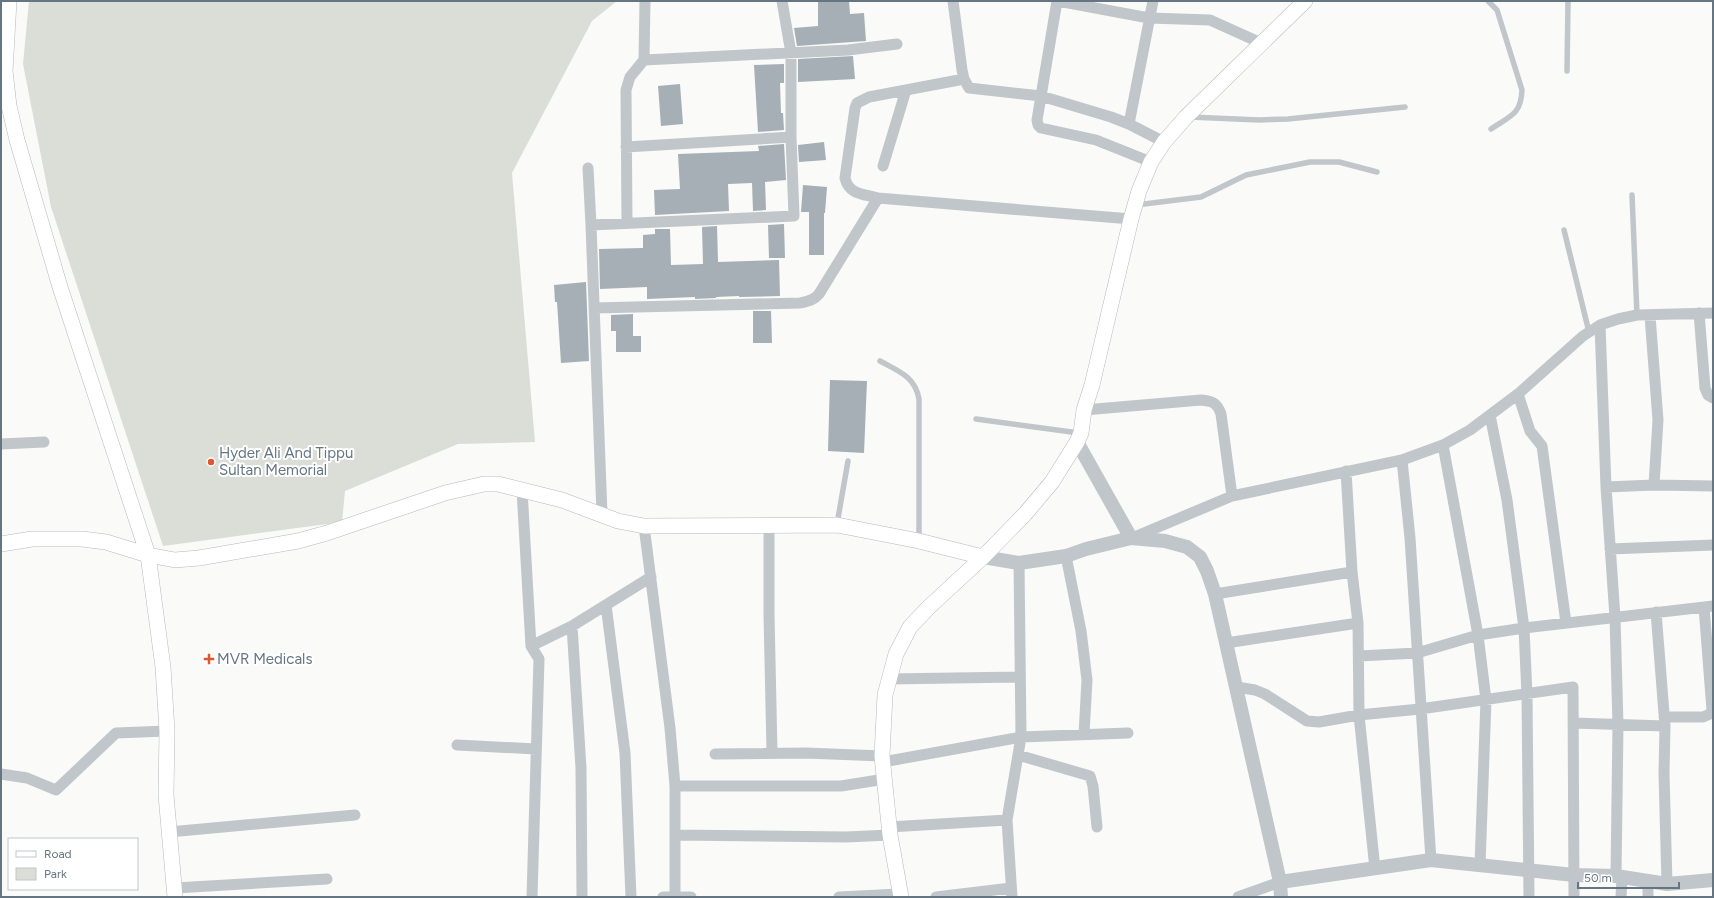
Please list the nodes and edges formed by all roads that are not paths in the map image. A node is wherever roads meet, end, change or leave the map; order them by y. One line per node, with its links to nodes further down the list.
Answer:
1 (9, 1): 17 (main road)
2 (645, 1): 15 (street)
3 (782, 1): 14 (street)
4 (953, 1): 18 (street)
5 (1058, 1): 10 (street); 20 (street)
6 (1153, 1): 11 (street)
7 (1305, 1): 12 (main road)
8 (1488, 1): 24 (lane)
9 (1568, 1): 16 (lane)
10 (1076, 3): 11 (street)
11 (1150, 18): 12 (street); 23 (street)
12 (1261, 42): 22 (main road)
13 (897, 44): 14 (street)
14 (791, 54): 15 (street); 25 (street)
15 (644, 60): 27 (street)
16 (1567, 71)
17 (3, 72): 72 (main road)
18 (964, 80): 19 (street); 20 (street)
19 (906, 90): 29 (street); 33 (street)
20 (1041, 96): 23 (street); 28 (street)
21 (1405, 106): 22 (lane)
22 (1186, 117): 26 (main road)
23 (1129, 124): 26 (street)
24 (1491, 129)
25 (791, 137): 27 (street); 35 (street)
26 (1164, 142): 28 (main road)
27 (626, 147): 35 (street)
28 (1151, 162): 34 (main road)
29 (883, 166)
30 (588, 168): 36 (street)
31 (1377, 172): 34 (lane)
32 (1632, 195): 41 (lane)
33 (878, 198): 34 (street); 38 (street)
34 (1133, 212): 48 (main road)
35 (627, 223): 36 (street)
36 (591, 225): 38 (street)
37 (1564, 230): 44 (lane)
38 (594, 308): 63 (street)
39 (1699, 313): 40 (street); 42 (street); 47 (street)
40 (1713, 313)
41 (1637, 315): 42 (street); 43 (street)
42 (1650, 316): 58 (street)
43 (1600, 325): 44 (street); 60 (street)
44 (1589, 332): 46 (street)
45 (880, 361): 68 (lane)
46 (1518, 394): 49 (street); 84 (street)
47 (1713, 398)
48 (1084, 410): 51 (main road); 62 (street)
49 (1490, 415): 54 (street); 86 (street)
50 (976, 419): 51 (lane)
51 (1079, 438): 67 (street); 73 (main road)
52 (44, 442): 53 (street)
53 (1, 444)
54 (1443, 445): 55 (street); 87 (street)
55 (1402, 460): 57 (street); 90 (street)
56 (848, 461): 65 (lane)
57 (1346, 471): 62 (street); 76 (street)
58 (1654, 485): 59 (street); 60 (street)
59 (1713, 486)
60 (1606, 487): 71 (street)
61 (522, 490): 63 (main road); 72 (main road); 89 (street)
62 (1232, 496): 67 (street)
63 (602, 514): 66 (main road)
64 (769, 525): 65 (main road); 66 (main road); 108 (street)
65 (837, 525): 68 (main road)
66 (644, 526): 77 (street)
67 (1131, 538): 74 (street); 78 (street)
68 (919, 541): 73 (main road)
69 (1, 544): 72 (main road)
70 (1713, 545): 71 (street)
71 (1610, 549): 82 (street)
72 (148, 554): 102 (main road)
73 (983, 556): 75 (street); 93 (main road)
74 (1066, 556): 75 (street); 104 (street)
75 (1019, 563): 92 (street)
76 (1352, 572): 78 (street); 83 (street)
77 (651, 577): 79 (street); 114 (street)
78 (1215, 594): 88 (street)
79 (606, 605): 85 (street); 138 (street)
80 (1708, 606): 81 (street); 99 (street)
81 (1656, 612): 82 (street); 99 (street)
82 (1615, 617): 84 (street); 101 (street)
83 (1358, 623): 88 (street); 91 (street)
84 (1566, 623): 86 (street)
85 (572, 626): 89 (street); 137 (street)
86 (1524, 628): 87 (street); 95 (street)
87 (1478, 635): 90 (street); 96 (street)
88 (1226, 643): 94 (street)
89 (531, 646): 107 (street)
90 (1418, 653): 91 (street); 97 (street)
91 (1359, 656): 98 (street)
92 (1020, 677): 93 (street); 105 (street)
93 (889, 679): 111 (main road)
94 (1237, 687): 98 (street); 130 (street)
95 (1527, 695): 96 (street); 100 (street); 124 (street)
96 (1486, 700): 97 (street); 122 (street)
97 (1420, 709): 98 (street); 121 (street)
98 (1358, 715): 123 (street)
99 (1664, 721): 101 (street); 131 (street)
100 (1573, 723): 101 (street); 125 (street)
101 (1618, 725): 126 (street)
102 (167, 731): 112 (street); 119 (main road)
103 (1128, 733): 104 (street)
104 (1084, 734): 105 (street)
105 (1021, 738): 110 (street); 111 (street)
106 (457, 745): 107 (street)
107 (536, 749): 136 (street)
108 (772, 752): 109 (street); 111 (street)
109 (716, 754)
110 (1018, 754): 116 (street); 117 (street)
111 (882, 759): 113 (main road)
112 (1, 774)
113 (885, 779): 114 (street); 118 (main road)
114 (675, 786): 120 (street)
115 (355, 815): 119 (street)
116 (1007, 820): 118 (street); 133 (street)
117 (1097, 827)
118 (889, 831): 120 (street); 135 (main road)
119 (169, 832): 132 (main road)
120 (676, 835): 134 (street)
121 (1430, 860): 122 (street); 123 (street)
122 (1480, 865): 124 (street)
123 (1375, 868): 130 (street)
124 (1529, 870): 125 (street); 145 (street)
125 (1574, 875): 126 (street); 146 (street)
126 (1619, 877): 129 (street); 147 (street)
127 (327, 879): 132 (street)
128 (1713, 880): 131 (street)
129 (1648, 881): 131 (street); 148 (street)
130 (1280, 882): 143 (street); 144 (street)
131 (1667, 884)
132 (175, 892)
133 (1011, 892): 142 (street)
134 (675, 896): 139 (street); 140 (street)
135 (901, 896): 141 (street)
136 (532, 897)
137 (582, 897)
138 (631, 897)
139 (663, 897)
140 (690, 897)
141 (839, 897)
142 (936, 897)
143 (1238, 897)
144 (1281, 897)
145 (1529, 897)
146 (1574, 897)
147 (1621, 897)
148 (1648, 897)

